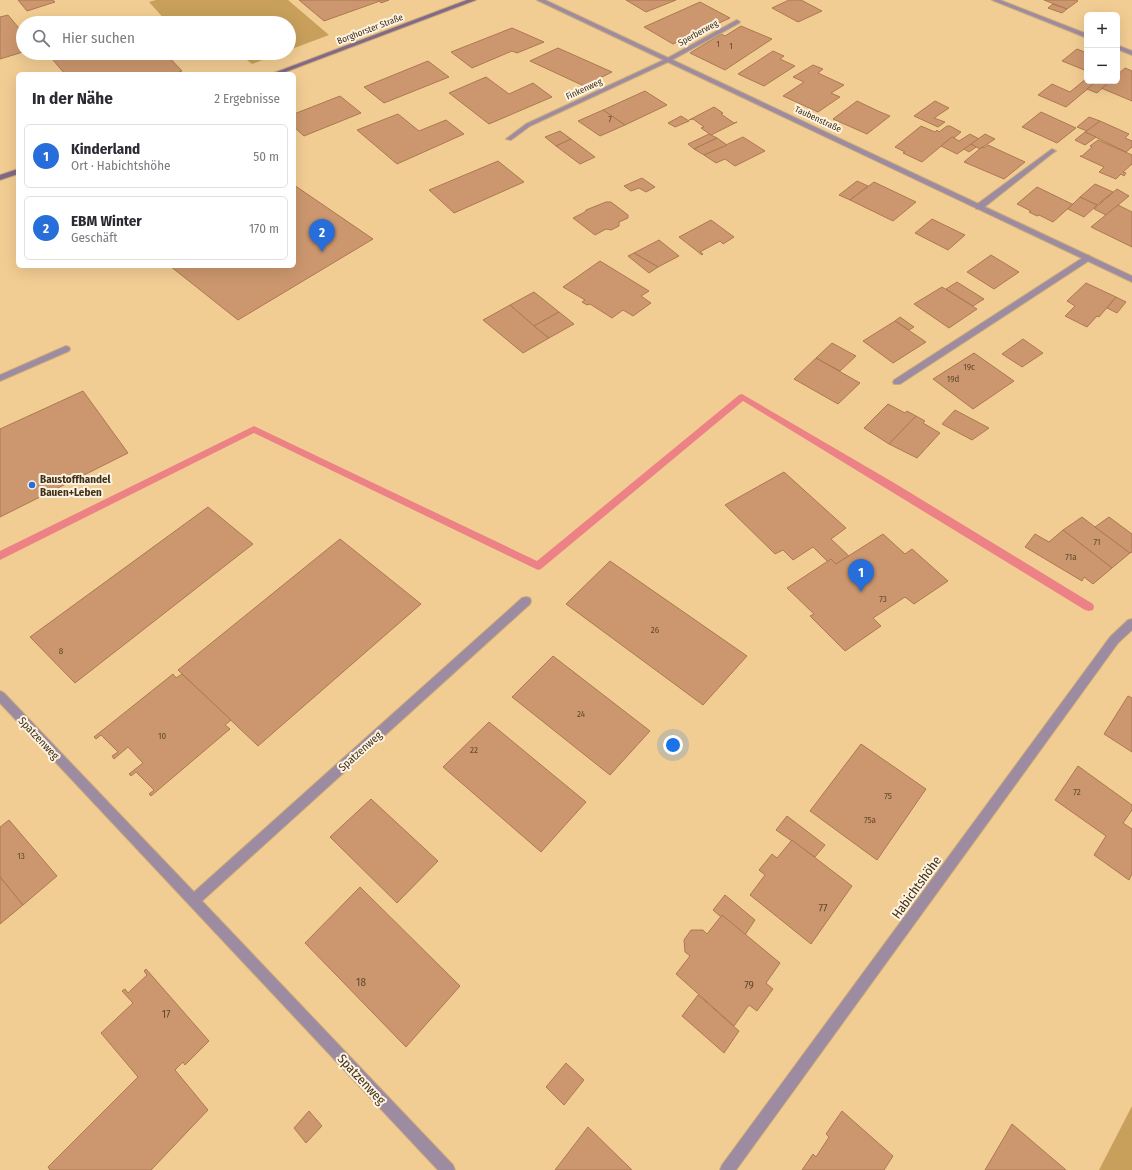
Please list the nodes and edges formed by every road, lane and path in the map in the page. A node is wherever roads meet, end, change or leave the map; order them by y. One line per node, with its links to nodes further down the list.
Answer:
1 (473, 0): 10 (main road, Borghorster Straße)
2 (540, 0): 9 (street, Taubenstraße)
3 (995, 0): 4 (street)
4 (1006, 2): 6 (street)
5 (737, 22): 9 (street, Sperberweg)
6 (1084, 35)
7 (1120, 48): 8 (street)
8 (1132, 53)
9 (668, 60): 11 (street, Finkenweg); 15 (street, Taubenstraße)
10 (279, 72)
11 (509, 139)
12 (1052, 150): 15 (street)
13 (16, 172): 14 (main road)
14 (0, 178)
15 (979, 207): 16 (street, Taubenstraße)
16 (1087, 258): 17 (street, Taubenstraße); 20 (street)
17 (1132, 279)
18 (66, 349): 19 (street)
19 (0, 378)
20 (897, 382)
21 (526, 600): 24 (street, Spatzenweg)
22 (1132, 623): 26 (street, Habichtshöhe)
23 (0, 696): 24 (street, Spatzenweg)
24 (193, 901): 25 (street, Spatzenweg)
25 (448, 1170)
26 (727, 1170)

